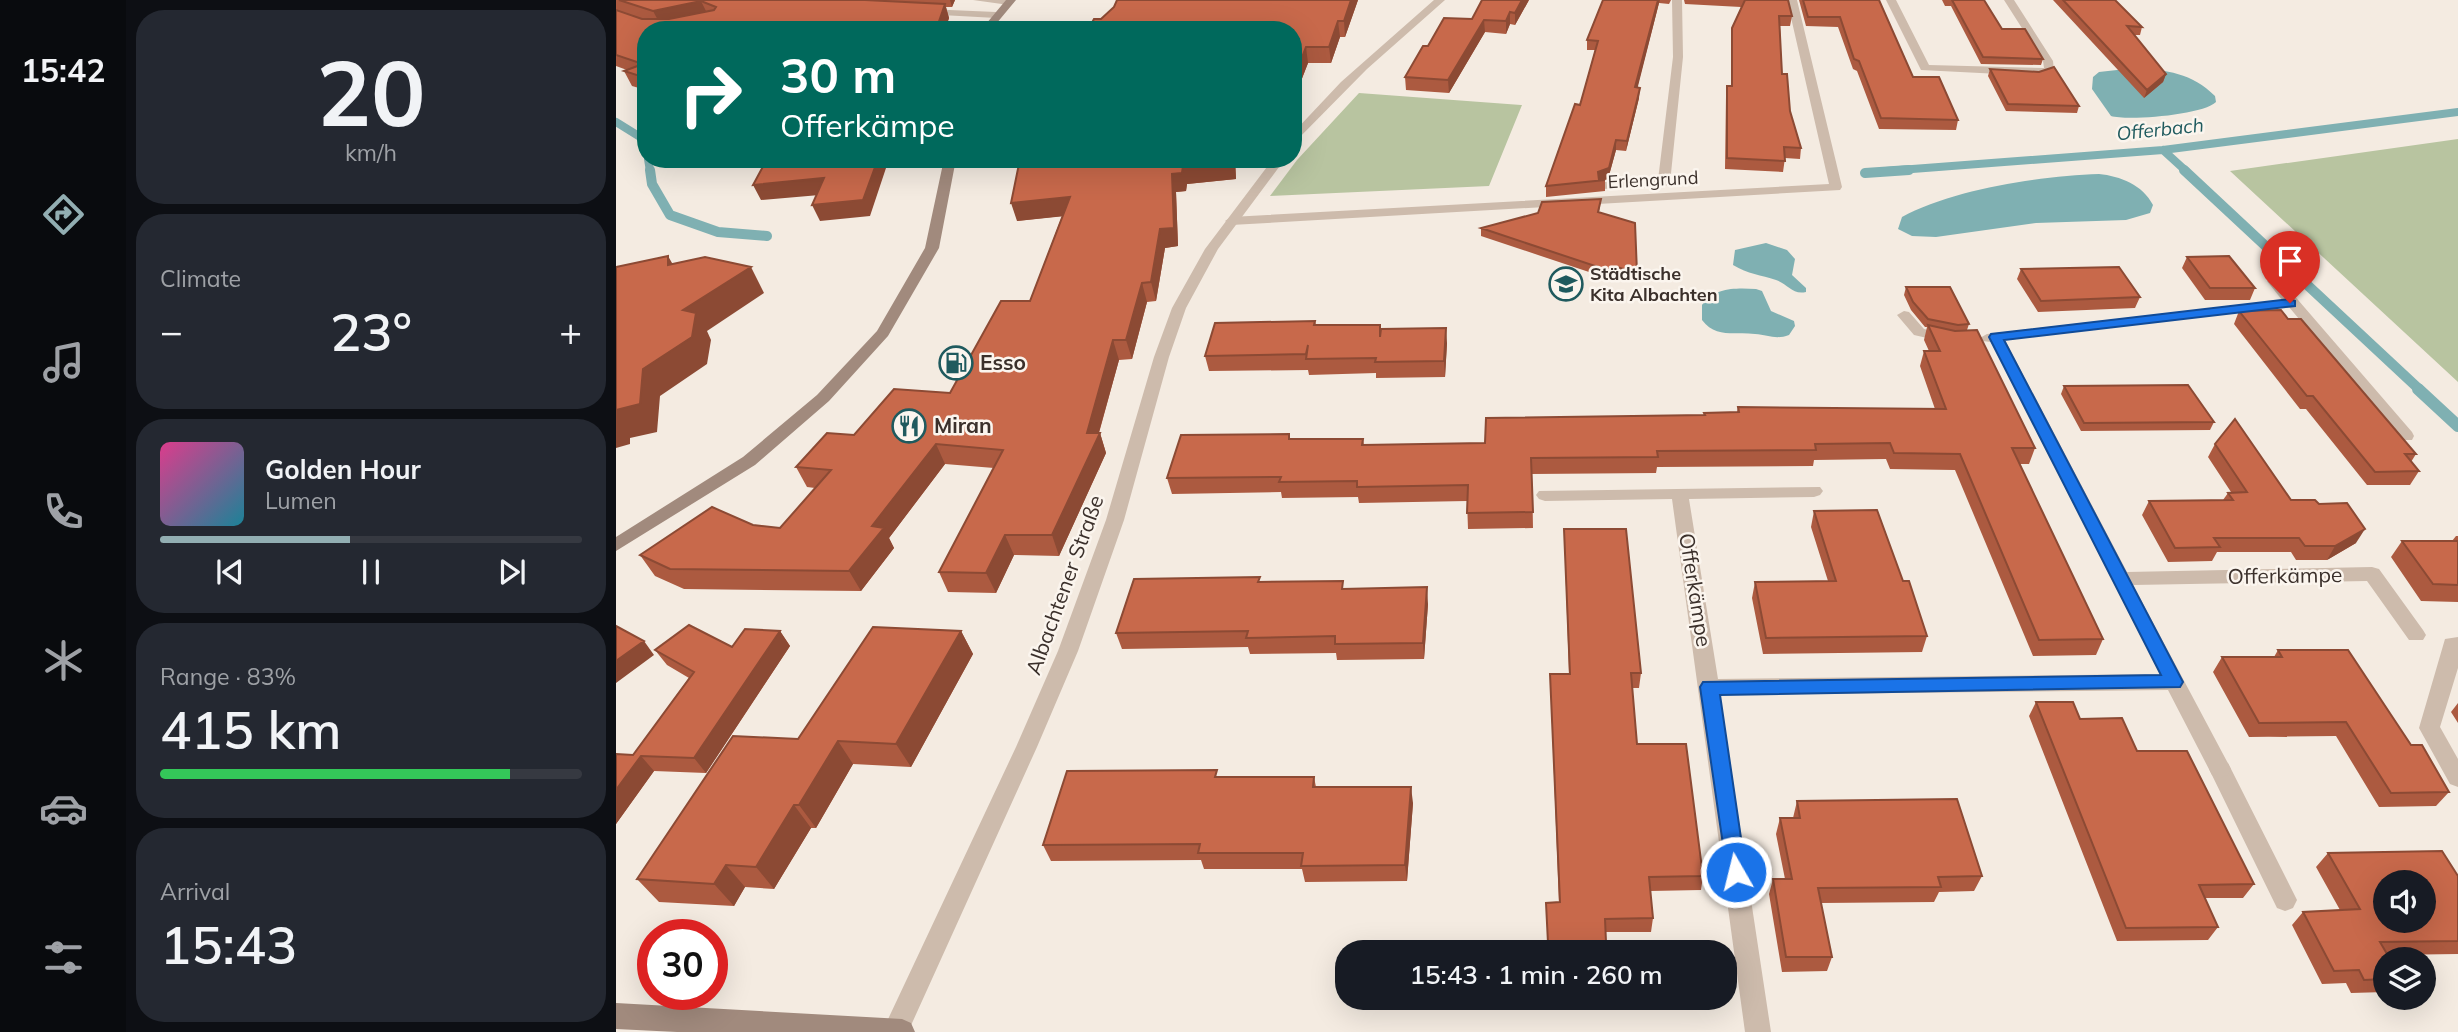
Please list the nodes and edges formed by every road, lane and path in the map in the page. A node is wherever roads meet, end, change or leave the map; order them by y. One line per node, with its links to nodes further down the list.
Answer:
1 (978, 0): 7 (street)
2 (1440, 0): 11 (street)
3 (1678, 0): 14 (street, Erlengrund)
4 (1792, 0): 15 (street, Erlengrund)
5 (1891, 0): 6 (street)
6 (2009, 0)
7 (1010, 1): 9 (main road)
8 (919, 12): 9 (street)
9 (996, 15): 10 (main road)
10 (992, 21)
11 (1302, 131)
12 (948, 168): 24 (main road)
13 (1272, 168): 15 (street, Albachtener Straße)
14 (1604, 186)
15 (1231, 220): 33 (street, Albachtener Straße)
16 (2274, 281): 17 (street)
17 (2290, 303): 19 (street); 20 (street)
18 (1904, 315): 19 (street)
19 (1996, 337): 25 (street)
20 (2406, 436)
21 (1814, 491): 22 (street)
22 (1680, 494): 23 (street); 29 (street, Offerkämpe)
23 (1545, 495)
24 (616, 545)
25 (2122, 579): 26 (street, Offerkämpe); 28 (street)
26 (2416, 635)
27 (2458, 643): 30 (street)
28 (2174, 682): 29 (street); 31 (street)
29 (1709, 687): 35 (street, Offerkämpe)
30 (2458, 778)
31 (2285, 900)
32 (616, 1016): 33 (main road)
33 (895, 1032): 34 (main road)
34 (902, 1032)
35 (1758, 1032)

